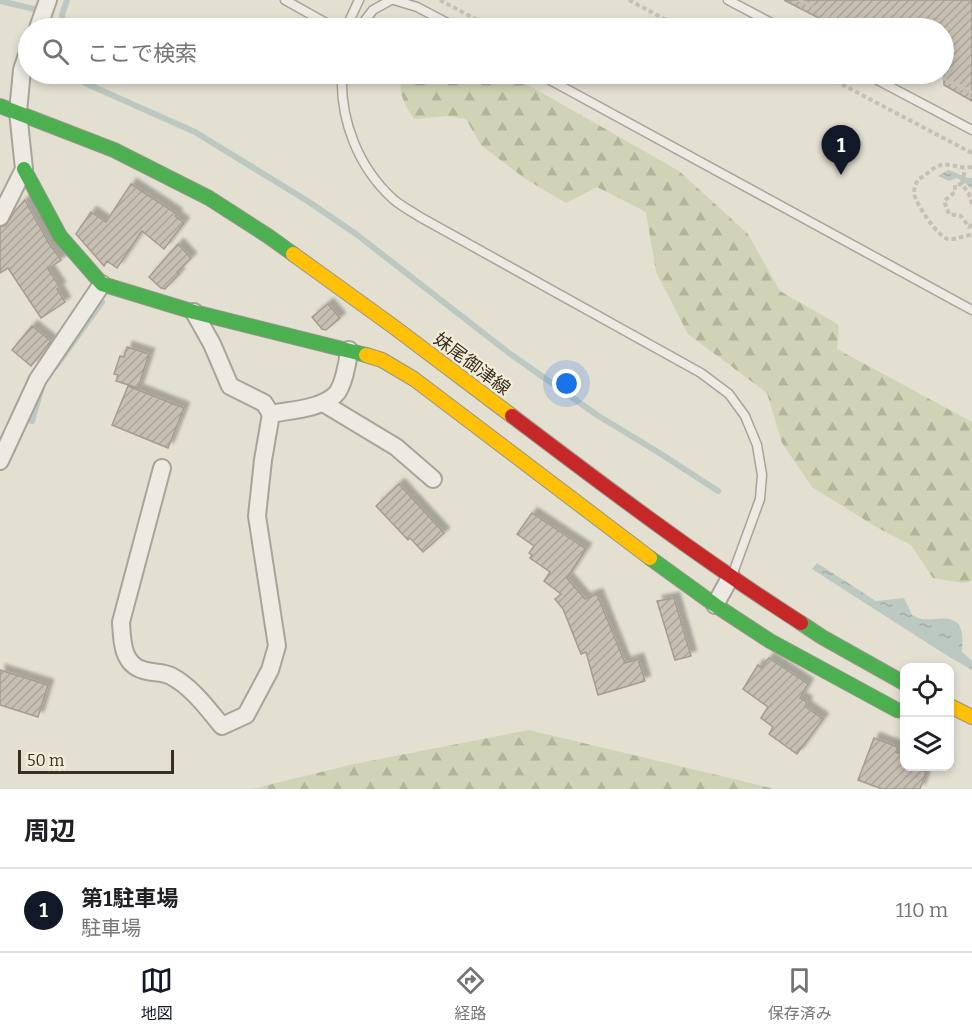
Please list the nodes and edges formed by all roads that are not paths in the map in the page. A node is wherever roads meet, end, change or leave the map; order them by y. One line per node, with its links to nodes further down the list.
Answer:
1 (48, 0): 6 (street)
2 (285, 0): 7 (lane)
3 (359, 0): 8 (lane)
4 (392, 0): 9 (lane); 10 (lane)
5 (728, 0): 11 (lane)
6 (42, 18)
7 (317, 18)
8 (351, 18)
9 (367, 18)
10 (438, 18)
11 (763, 18)
12 (21, 84): 17 (street)
13 (342, 84): 30 (lane)
14 (557, 84): 22 (lane)
15 (885, 84): 18 (lane)
16 (0, 106): 17 (main road, 妹尾御津線)
17 (18, 112): 19 (street); 30 (main road, 妹尾御津線)
18 (972, 130)
19 (24, 169): 20 (street); 21 (main road)
20 (0, 217)
21 (102, 284): 23 (main road); 27 (street)
22 (972, 310)
23 (194, 312): 24 (main road); 26 (street)
24 (349, 350): 25 (street); 31 (main road)
25 (323, 403): 26 (street); 29 (street)
26 (271, 414): 28 (street)
27 (0, 461)
28 (162, 468)
29 (433, 479)
30 (731, 576): 31 (street); 32 (main road, 妹尾御津線)
31 (715, 605): 34 (main road)
32 (900, 681)
33 (954, 708): 35 (main road)
34 (900, 710)
35 (972, 717)

